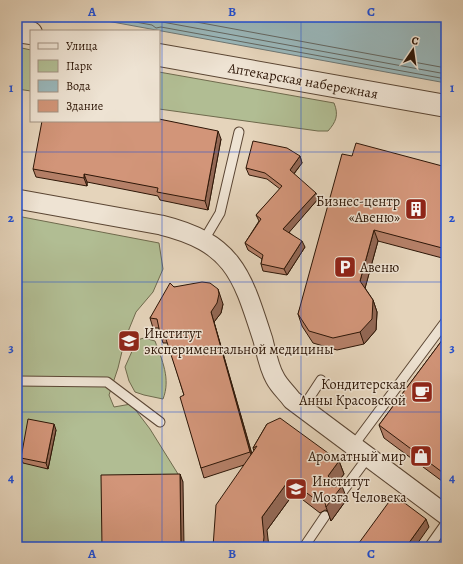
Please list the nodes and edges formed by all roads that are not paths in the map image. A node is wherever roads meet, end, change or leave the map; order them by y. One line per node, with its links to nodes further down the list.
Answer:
1 (17, 31): 2 (street)
2 (30, 33)
3 (160, 55): 4 (street, Аптекарская набережная)
4 (446, 106)
5 (239, 132): 7 (lane)
6 (17, 199): 7 (street)
7 (204, 240): 11 (street)
8 (446, 321): 13 (lane)
9 (321, 380): 11 (lane)
10 (17, 381): 12 (lane)
11 (302, 409): 13 (street)
12 (160, 422)
13 (353, 446): 14 (street)
14 (368, 457): 15 (lane); 16 (street)
15 (340, 495)
16 (446, 515)
17 (325, 516): 19 (lane)
18 (446, 522): 20 (lane)
19 (304, 547)
20 (429, 547)

